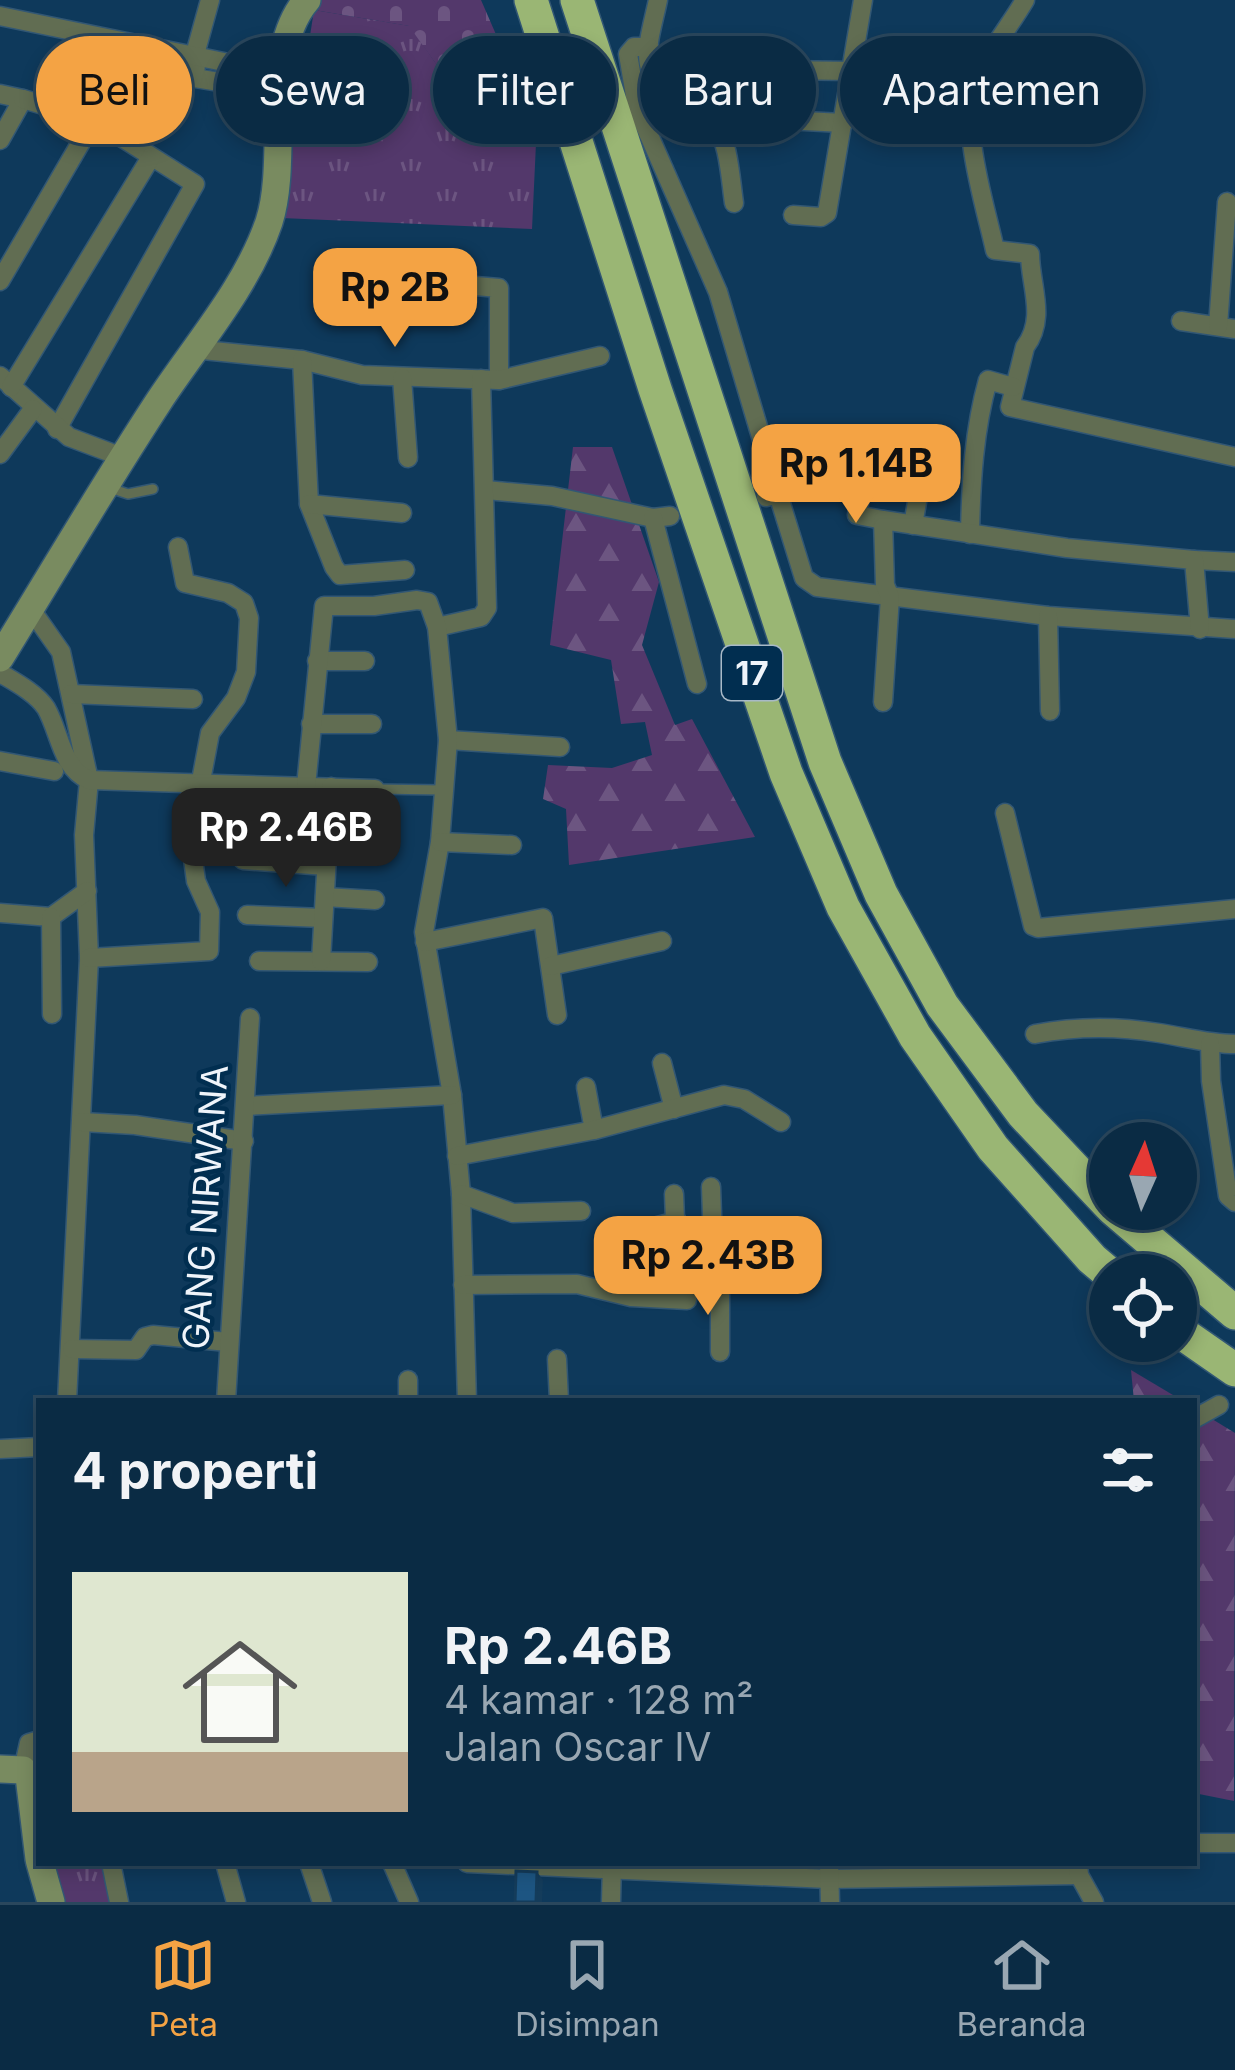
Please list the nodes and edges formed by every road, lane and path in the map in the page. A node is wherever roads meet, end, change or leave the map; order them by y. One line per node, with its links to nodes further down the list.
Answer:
1 (210, 0): 13 (street)
2 (307, 0): 9 (street)
3 (531, 0): 132 (highway, 17)
4 (577, 0): 123 (highway, 17)
5 (658, 0): 10 (street)
6 (863, 0): 11 (street)
7 (1025, 0): 40 (street)
8 (0, 16): 13 (street)
9 (291, 36)
10 (651, 36)
11 (857, 36)
12 (640, 47): 18 (street)
13 (196, 58): 14 (street)
14 (216, 80)
15 (0, 94): 16 (street)
16 (23, 99): 17 (street); 19 (street)
17 (36, 103)
18 (640, 115)
19 (0, 140)
20 (840, 140): 29 (street)
21 (80, 144): 31 (street)
22 (131, 144): 26 (street)
23 (279, 144): 34 (street)
24 (653, 144): 61 (street)
25 (725, 144): 27 (street)
26 (151, 157): 39 (street); 42 (street)
27 (734, 202)
28 (1226, 202): 33 (street)
29 (793, 215)
30 (405, 280): 38 (street)
31 (0, 281)
32 (1181, 321): 33 (street)
33 (1227, 327)
34 (194, 349): 36 (street); 45 (street)
35 (600, 356): 38 (street)
36 (302, 360): 37 (street); 52 (street)
37 (402, 378): 38 (street); 46 (street)
38 (490, 380): 51 (street)
39 (6, 382): 41 (street)
40 (1013, 386): 47 (street); 56 (street)
41 (33, 409): 42 (street); 43 (street)
42 (57, 429): 45 (street)
43 (0, 454)
44 (867, 457): 54 (street)
45 (122, 458): 49 (street)
46 (408, 458)
47 (1235, 458)
48 (920, 485): 55 (street)
49 (105, 486): 50 (lane); 62 (street)
50 (153, 489)
51 (486, 490): 64 (street); 70 (street)
52 (309, 503): 53 (street); 60 (street)
53 (402, 513)
54 (883, 520): 55 (street); 61 (street)
55 (913, 525): 56 (street)
56 (970, 534): 58 (street)
57 (178, 547): 82 (street)
58 (1194, 560): 59 (street); 65 (street)
59 (1235, 562)
60 (406, 570)
61 (890, 597): 63 (street); 73 (street)
62 (30, 608): 67 (street); 71 (street)
63 (1048, 616): 65 (street); 74 (street)
64 (437, 627): 68 (street); 77 (street)
65 (1200, 629): 66 (street)
66 (1235, 629)
67 (1, 657): 81 (street)
68 (317, 661): 69 (street); 75 (street)
69 (365, 661)
70 (697, 684)
71 (71, 694): 72 (street); 81 (street)
72 (194, 700)
73 (883, 702)
74 (1050, 711)
75 (311, 724): 76 (street); 83 (street)
76 (372, 724)
77 (448, 740): 78 (street); 86 (street)
78 (560, 747)
79 (0, 761): 80 (street)
80 (54, 771)
81 (89, 780): 82 (street); 92 (street)
82 (195, 786): 83 (street); 102 (street)
83 (306, 786): 84 (street)
84 (331, 788): 85 (street); 91 (street)
85 (374, 789): 86 (lane)
86 (443, 790): 88 (street)
87 (1005, 813): 95 (street)
88 (440, 842): 89 (street); 101 (street)
89 (512, 845)
90 (243, 860): 91 (street)
91 (326, 866): 93 (street)
92 (87, 891): 98 (street); 102 (street)
93 (325, 897): 94 (street); 99 (street)
94 (375, 899)
95 (1235, 909)
96 (0, 913): 98 (street)
97 (248, 915): 99 (street)
98 (51, 917): 107 (street)
99 (323, 918): 104 (street)
100 (662, 941): 106 (street)
101 (425, 942): 106 (street); 115 (street)
102 (89, 958): 118 (street)
103 (259, 961): 104 (street)
104 (321, 961): 105 (street)
105 (368, 962)
106 (550, 966): 108 (street)
107 (52, 1014)
108 (557, 1015)
109 (250, 1018): 116 (street, GANG NIRWANA)
110 (1035, 1034): 112 (street)
111 (1235, 1043): 112 (street)
112 (1210, 1044): 127 (street)
113 (662, 1063): 117 (street)
114 (586, 1087): 120 (street)
115 (452, 1095): 116 (street); 122 (street)
116 (245, 1106): 121 (street, GANG NIRWANA)
117 (674, 1109): 119 (street); 120 (street)
118 (82, 1122): 121 (street); 141 (street)
119 (781, 1122)
120 (594, 1130): 122 (street)
121 (244, 1141): 139 (street, GANG NIRWANA)
122 (457, 1156): 125 (street)
123 (1089, 1183)
124 (711, 1187): 133 (street)
125 (461, 1194): 128 (street); 136 (street)
126 (674, 1194): 129 (street)
127 (1235, 1202)
128 (581, 1211)
129 (676, 1221): 131 (street); 133 (street)
130 (1139, 1230): 138 (highway, 17)
131 (631, 1233)
132 (1089, 1256)
133 (679, 1277): 137 (street)
134 (742, 1282): 135 (street)
135 (720, 1283): 137 (street); 142 (street)
136 (463, 1285): 137 (street); 149 (street)
137 (674, 1298)
138 (1235, 1313)
139 (228, 1342): 141 (street); 147 (street, GANG NIRWANA)
140 (1197, 1344): 144 (highway)
141 (73, 1348): 146 (street)
142 (720, 1352)
143 (557, 1359): 150 (street)
144 (1235, 1370)
145 (408, 1380): 148 (street)
146 (67, 1398)
147 (226, 1398)
148 (408, 1398)
149 (467, 1398)
150 (560, 1398)
151 (1219, 1405): 152 (street)
152 (1197, 1417)
153 (36, 1447): 154 (street)
154 (0, 1449)
155 (36, 1741): 156 (street)
156 (11, 1769): 159 (street)
157 (1197, 1843): 158 (street)
158 (1235, 1843)
159 (36, 1847)
160 (40, 1866): 169 (street)
161 (112, 1866): 170 (street)
162 (226, 1866): 171 (street)
163 (310, 1866): 172 (street)
164 (393, 1866): 173 (street)
165 (554, 1866): 166 (street)
166 (612, 1868): 168 (street); 174 (street)
167 (1079, 1869): 168 (street); 176 (street)
168 (828, 1871): 175 (street)
169 (51, 1902)
170 (119, 1902)
171 (236, 1902)
172 (322, 1902)
173 (409, 1902)
174 (611, 1902)
175 (830, 1902)
176 (1094, 1902)

